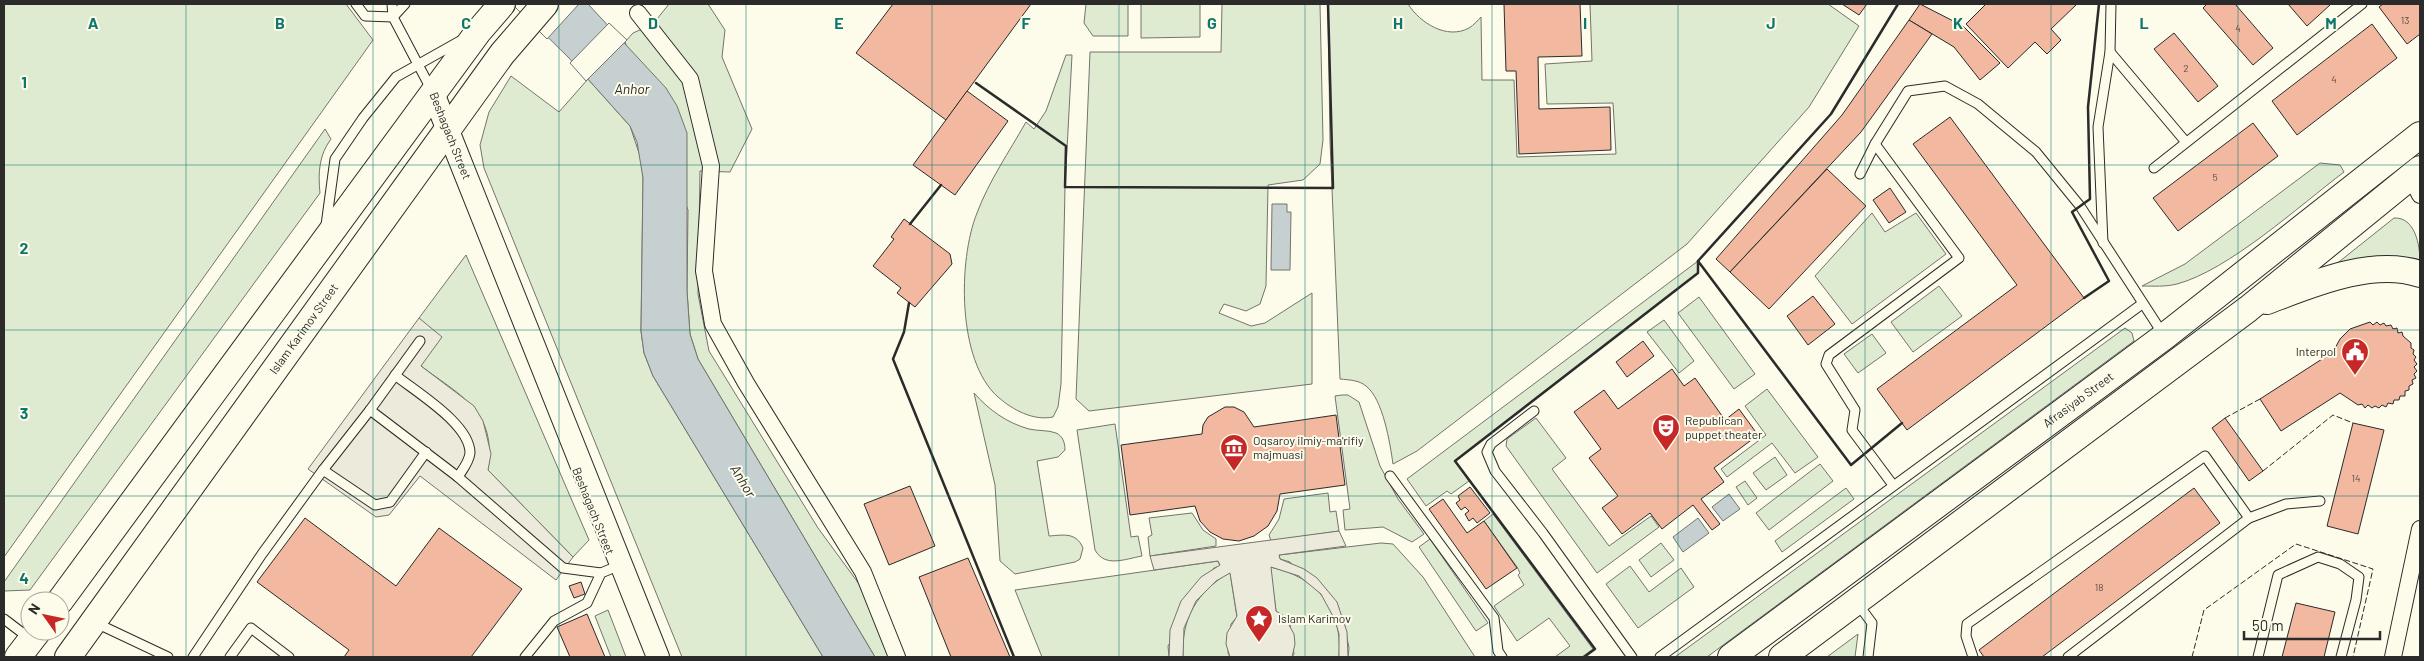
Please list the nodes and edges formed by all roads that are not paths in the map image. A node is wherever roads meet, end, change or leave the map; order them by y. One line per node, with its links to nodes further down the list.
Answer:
1 (356, 4): 9 (lane)
2 (392, 4): 9 (lane)
3 (405, 4): 9 (lane)
4 (502, 4): 10 (main road)
5 (545, 4): 14 (main road, Islam Karimov Street)
6 (2111, 4): 11 (lane)
7 (2362, 4): 16 (lane)
8 (638, 12): 56 (street)
9 (392, 17): 12 (lane)
10 (478, 32): 12 (lane); 13 (main road)
11 (2110, 52): 16 (lane); 23 (lane)
12 (419, 64): 13 (lane); 22 (lane)
13 (433, 93): 14 (street, Beshagach Street); 22 (main road)
14 (444, 134): 39 (main road, Islam Karimov Street); 42 (street, Beshagach Street)
15 (2420, 135): 18 (main road, Afrasiyab Street)
16 (2185, 141): 19 (lane)
17 (1875, 144): 20 (lane); 23 (lane); 37 (lane)
18 (2395, 156): 21 (main road); 27 (main road, Afrasiyab Street)
19 (2154, 168)
20 (1860, 174)
21 (2417, 180): 26 (main road)
22 (324, 242): 36 (main road)
23 (2104, 243): 25 (lane)
24 (2420, 274): 26 (main road)
25 (2142, 304): 27 (lane); 37 (lane)
26 (2248, 309): 44 (main road)
27 (2165, 336): 60 (main road, Afrasiyab Street)
28 (420, 341): 29 (lane)
29 (395, 375): 30 (lane); 35 (lane)
30 (370, 410): 32 (lane); 33 (lane)
31 (1534, 411): 58 (lane)
32 (426, 452): 33 (lane); 35 (lane)
33 (323, 470): 50 (lane)
34 (1390, 476): 57 (lane)
35 (458, 477): 42 (lane)
36 (149, 479): 39 (main road); 43 (main road)
37 (1893, 485): 59 (lane)
38 (2320, 501): 40 (lane)
39 (180, 502): 46 (main road, Islam Karimov Street)
40 (2249, 518): 63 (lane); 64 (lane)
41 (2420, 529): 67 (street)
42 (613, 568): 53 (lane); 54 (street, Beshagach Street); 55 (street, Beshagach Street)
43 (67, 591)
44 (1856, 601): 61 (main road); 62 (lane)
45 (4, 619): 47 (lane)
46 (94, 622): 48 (main road, Islam Karimov Street); 49 (lane)
47 (29, 643)
48 (68, 657)
49 (168, 657)
50 (193, 657)
51 (230, 657): 52 (lane)
52 (289, 657)
53 (526, 657)
54 (650, 657)
55 (658, 657)
56 (897, 657)
57 (1502, 657)
58 (1632, 657)
59 (1660, 657)
60 (1731, 657)
61 (1782, 657)
62 (1868, 657)
63 (1973, 657)
64 (2068, 657)
65 (2258, 657): 66 (lane)
66 (2341, 657)
67 (2393, 657)

